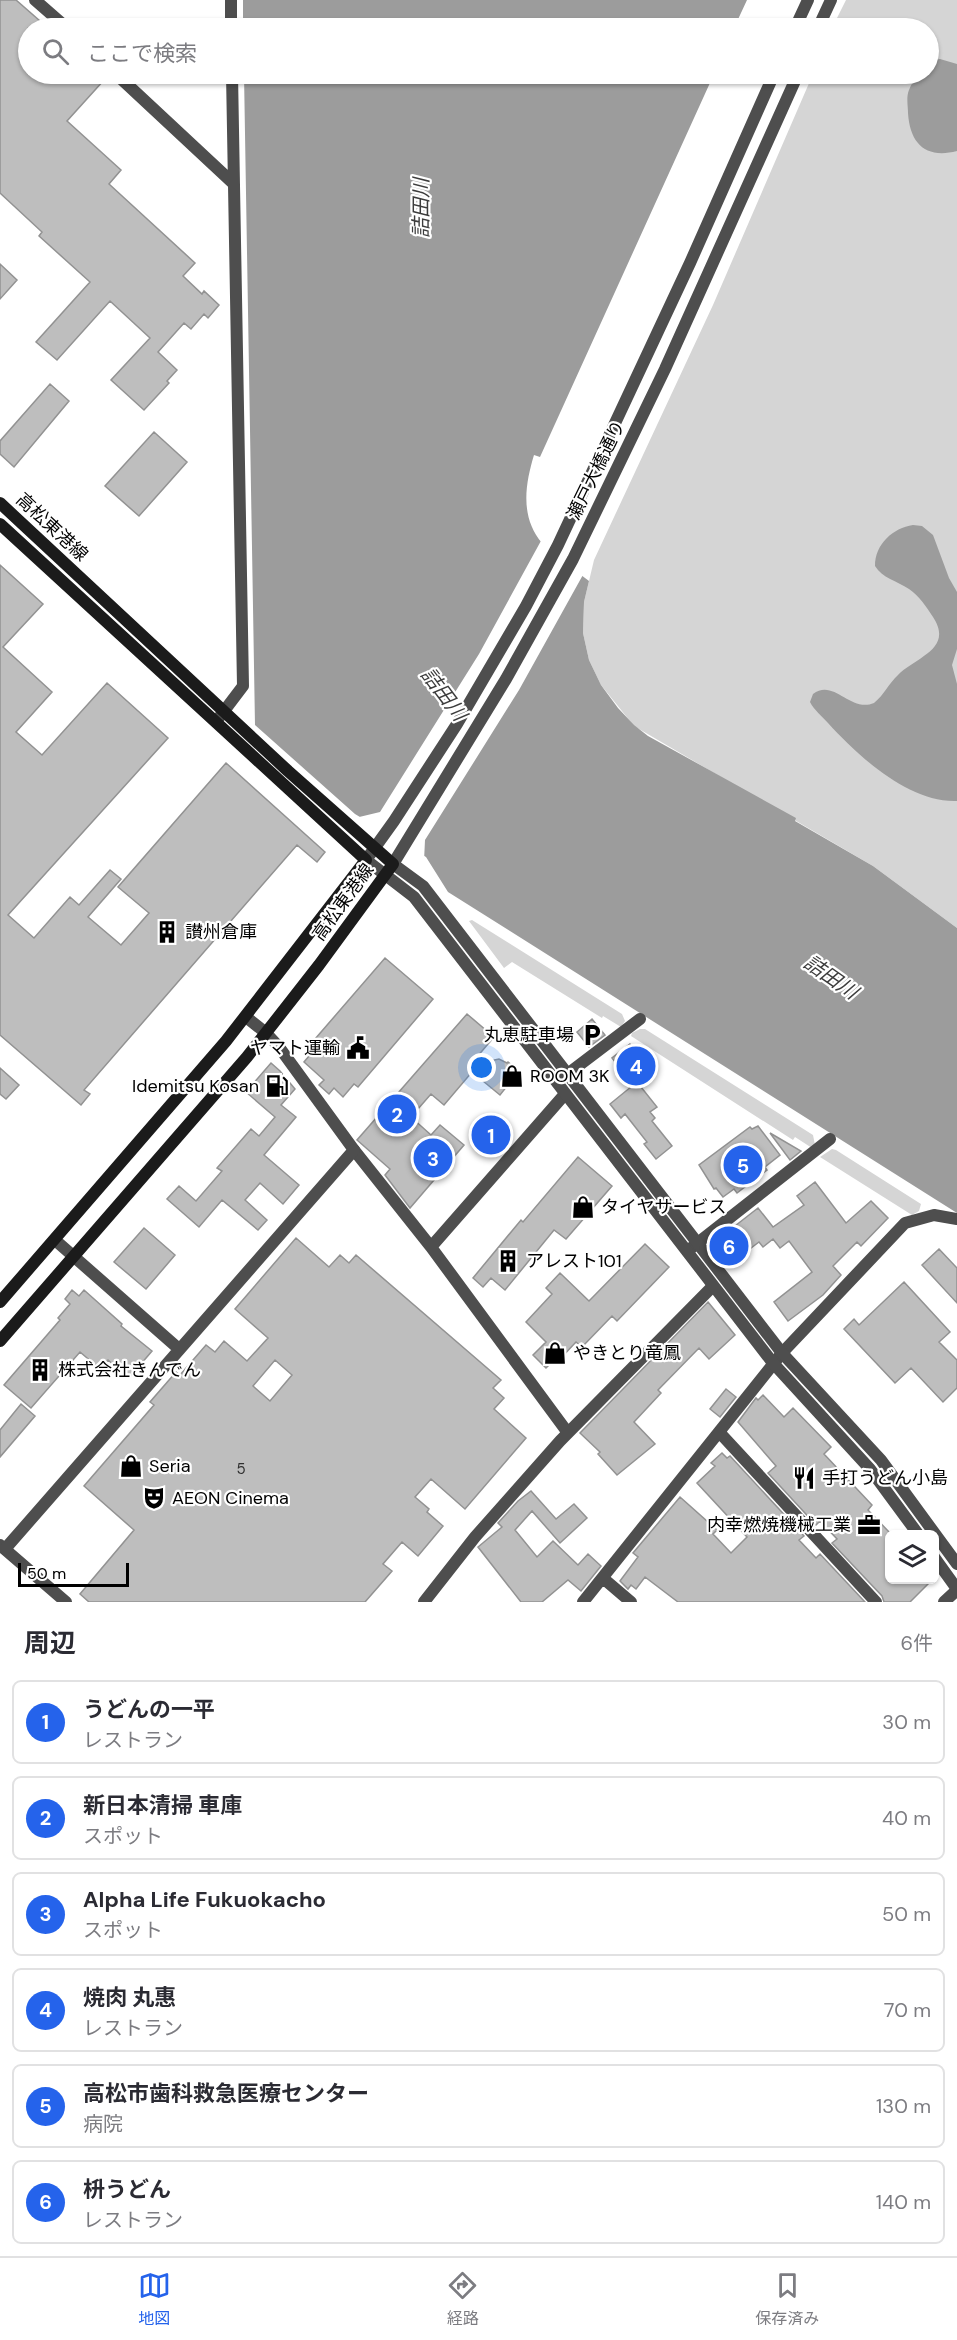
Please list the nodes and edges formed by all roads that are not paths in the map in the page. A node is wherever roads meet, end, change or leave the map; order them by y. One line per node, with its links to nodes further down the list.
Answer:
1 (35, 0): 5 (street)
2 (231, 0): 6 (street)
3 (808, 0): 7 (street)
4 (831, 0): 8 (street)
5 (56, 18)
6 (231, 18)
7 (800, 18)
8 (823, 18)
9 (127, 84): 13 (street)
10 (232, 84): 13 (street)
11 (770, 84): 18 (street, 瀬戸大橋通り)
12 (793, 84): 20 (street, 瀬戸大橋通り)
13 (234, 184): 16 (street)
14 (0, 503): 16 (main road, 高松東港線)
15 (0, 524): 17 (main road, 高松東港線)
16 (225, 710): 17 (street); 18 (main road, 高松東港線)
17 (215, 722): 19 (main road, 高松東港線)
18 (377, 844): 19 (street, 瀬戸大橋通り); 20 (main road, 高松東港線)
19 (366, 860): 20 (street); 21 (main road, 高松東港線)
20 (393, 864): 23 (main road, 高松東港線); 24 (street); 25 (street)
21 (246, 1017): 23 (street); 30 (main road, 高松東港線)
22 (640, 1019): 24 (street)
23 (266, 1034): 28 (street); 34 (main road, 高松東港線)
24 (568, 1074): 25 (street); 31 (street)
25 (557, 1082): 26 (street)
26 (565, 1094): 32 (street); 33 (street)
27 (830, 1139): 31 (street)
28 (354, 1150): 32 (street); 38 (street)
29 (957, 1219): 39 (street)
30 (55, 1240): 34 (street); 36 (main road, 高松東港線)
31 (698, 1243): 33 (street); 39 (street)
32 (431, 1247): 41 (street)
33 (687, 1252): 35 (street)
34 (74, 1257): 37 (main road, 高松東港線); 38 (street)
35 (713, 1286): 40 (street); 41 (street)
36 (0, 1302)
37 (0, 1341)
38 (179, 1349): 44 (street)
39 (782, 1353): 40 (street); 46 (street)
40 (773, 1363): 42 (street); 43 (street)
41 (568, 1433): 50 (street)
42 (720, 1433): 47 (street); 53 (street)
43 (915, 1530)
44 (2, 1549): 49 (street)
45 (939, 1564): 48 (street)
46 (957, 1564)
47 (604, 1579): 51 (street); 52 (street)
48 (957, 1589): 54 (street)
49 (66, 1602)
50 (424, 1602)
51 (583, 1602)
52 (632, 1602)
53 (876, 1602)
54 (944, 1602)

